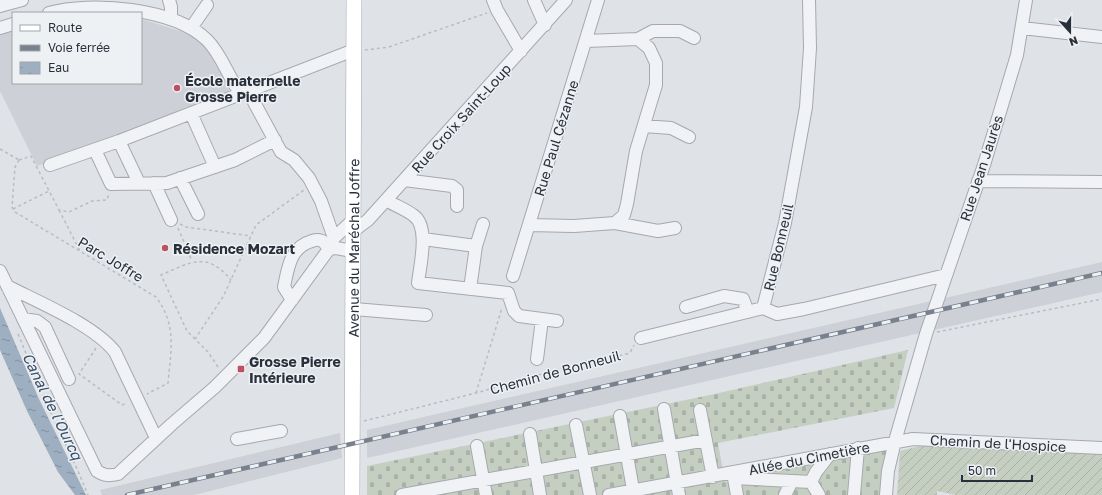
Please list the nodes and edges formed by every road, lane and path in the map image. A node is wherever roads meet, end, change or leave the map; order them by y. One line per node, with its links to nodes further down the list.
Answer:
1 (22, 0): 12 (street)
2 (169, 0): 16 (street)
3 (354, 0): 26 (main road, Avenue du Maréchal Joffre)
4 (534, 0): 18 (street)
5 (566, 0): 18 (street, Rue Croix Saint-Loup)
6 (598, 0): 25 (street, Rue Paul Cézanne)
7 (809, 0): 75 (street, Rue Bonneuil)
8 (1026, 0): 21 (street, Rue Jean Jaurès)
9 (67, 4): 13 (street); 14 (street)
10 (207, 5): 20 (street)
11 (495, 5): 26 (path); 27 (street)
12 (0, 6)
13 (52, 12)
14 (139, 12)
15 (142, 13): 16 (street)
16 (171, 19): 20 (street)
17 (12, 24): 19 (street)
18 (545, 25): 27 (street, Rue Croix Saint-Loup)
19 (0, 28)
20 (191, 28): 28 (street)
21 (1022, 28): 22 (street); 41 (street, Rue Jean Jaurès)
22 (1102, 37)
23 (694, 38): 24 (street)
24 (638, 39): 25 (street); 30 (street)
25 (586, 41): 56 (street, Rue Paul Cézanne)
26 (359, 50): 28 (street); 57 (main road, Avenue du Maréchal Joffre)
27 (521, 51): 40 (street, Rue Croix Saint-Loup)
28 (245, 93): 29 (street); 32 (street)
29 (191, 113): 33 (street); 38 (street)
30 (644, 126): 31 (street); 54 (street)
31 (689, 137)
32 (274, 140): 38 (street); 46 (street)
33 (119, 141): 35 (street); 43 (street)
34 (0, 149): 36 (path)
35 (94, 150): 37 (street); 45 (street)
36 (19, 160): 47 (path); 50 (path)
37 (50, 165)
38 (215, 167): 39 (street)
39 (180, 178): 44 (street); 52 (street)
40 (404, 180): 48 (street, Rue Croix Saint-Loup); 49 (street)
41 (978, 181): 42 (street); 67 (street, Rue Jean Jaurès)
42 (1102, 182)
43 (139, 183): 44 (street); 45 (street)
44 (154, 183): 53 (street)
45 (111, 184): 51 (path)
46 (312, 184): 59 (path); 61 (street)
47 (49, 191): 50 (path); 51 (path)
48 (386, 200): 57 (street, Rue Croix Saint-Loup); 60 (street)
49 (457, 206)
50 (13, 209): 64 (path, Parc Joffre)
51 (59, 210): 64 (path)
52 (198, 214)
53 (171, 220)
54 (616, 223): 56 (street); 58 (street)
55 (483, 224): 62 (street)
56 (529, 225): 71 (street, Rue Paul Cézanne)
57 (352, 226): 61 (street, Rue Croix Saint-Loup); 63 (main road, Avenue du Maréchal Joffre)
58 (675, 228)
59 (251, 236): 65 (path); 68 (path)
60 (423, 239): 62 (street); 70 (street)
61 (331, 244): 63 (street); 73 (street, Rue Croix Saint-Loup); 73 (street)
62 (476, 246): 70 (street)
63 (352, 251): 76 (main road, Avenue du Maréchal Joffre)
64 (80, 253): 90 (path, Parc Joffre)
65 (192, 261): 68 (path); 85 (path)
66 (0, 271): 69 (street)
67 (946, 275): 75 (street, Rue Bonneuil); 82 (street, Rue Jean Jaurès)
68 (231, 280): 85 (path)
69 (7, 286): 81 (street); 83 (street)
70 (470, 289): 71 (street)
71 (509, 289): 79 (street); 89 (path)
72 (1102, 299): 82 (path)
73 (292, 300): 87 (street, Rue Croix Saint-Loup)
74 (686, 307): 77 (street)
75 (763, 308): 77 (street)
76 (354, 309): 78 (street); 117 (main road, Avenue du Maréchal Joffre)
77 (748, 312): 84 (street)
78 (426, 315)
79 (542, 319): 80 (street); 86 (street)
80 (557, 321)
81 (19, 323): 88 (street); 98 (street, Rue Croix Saint-Loup); 116 (path)
82 (926, 334): 101 (street, Rue Jean Jaurès)
83 (103, 338): 90 (street); 90 (path)
84 (641, 338): 89 (path, Chemin de Bonneuil)
85 (195, 339): 87 (path)
86 (537, 359)
87 (225, 378): 98 (street, Rue Croix Saint-Loup)
88 (69, 379)
89 (476, 393): 94 (path, Chemin de Bonneuil)
90 (137, 399): 98 (street)
91 (664, 409): 103 (street)
92 (700, 410): 100 (street)
93 (620, 416): 106 (street)
94 (363, 421)
95 (576, 425): 108 (street)
96 (281, 432): 99 (street)
97 (530, 434): 109 (street)
98 (156, 438)
99 (238, 439)
100 (706, 440): 103 (street); 110 (street)
101 (895, 441): 104 (street, Allée du Cimetière); 105 (street, Chemin de l'Hospice); 127 (street, Rue Jean Jaurès)
102 (477, 446): 111 (street)
103 (671, 446): 106 (street); 114 (street)
104 (858, 448): 107 (street, Allée du Cimetière); 126 (street)
105 (1102, 448)
106 (627, 454): 108 (street); 115 (street)
107 (830, 454): 110 (street, Allée du Cimetière); 113 (street)
108 (584, 462): 109 (street); 121 (street)
109 (536, 470): 111 (street); 120 (street)
110 (726, 476): 112 (street); 114 (street); 123 (street)
111 (484, 480): 118 (street); 119 (street)
112 (792, 481): 113 (street); 124 (street)
113 (811, 482): 125 (street)
114 (678, 489): 115 (street)
115 (634, 493): 122 (street)
116 (88, 495)
117 (352, 495)
118 (402, 495)
119 (486, 495)
120 (540, 495)
121 (590, 495)
122 (609, 495)
123 (737, 495)
124 (785, 495)
125 (819, 495)
126 (854, 495)
127 (886, 495)

